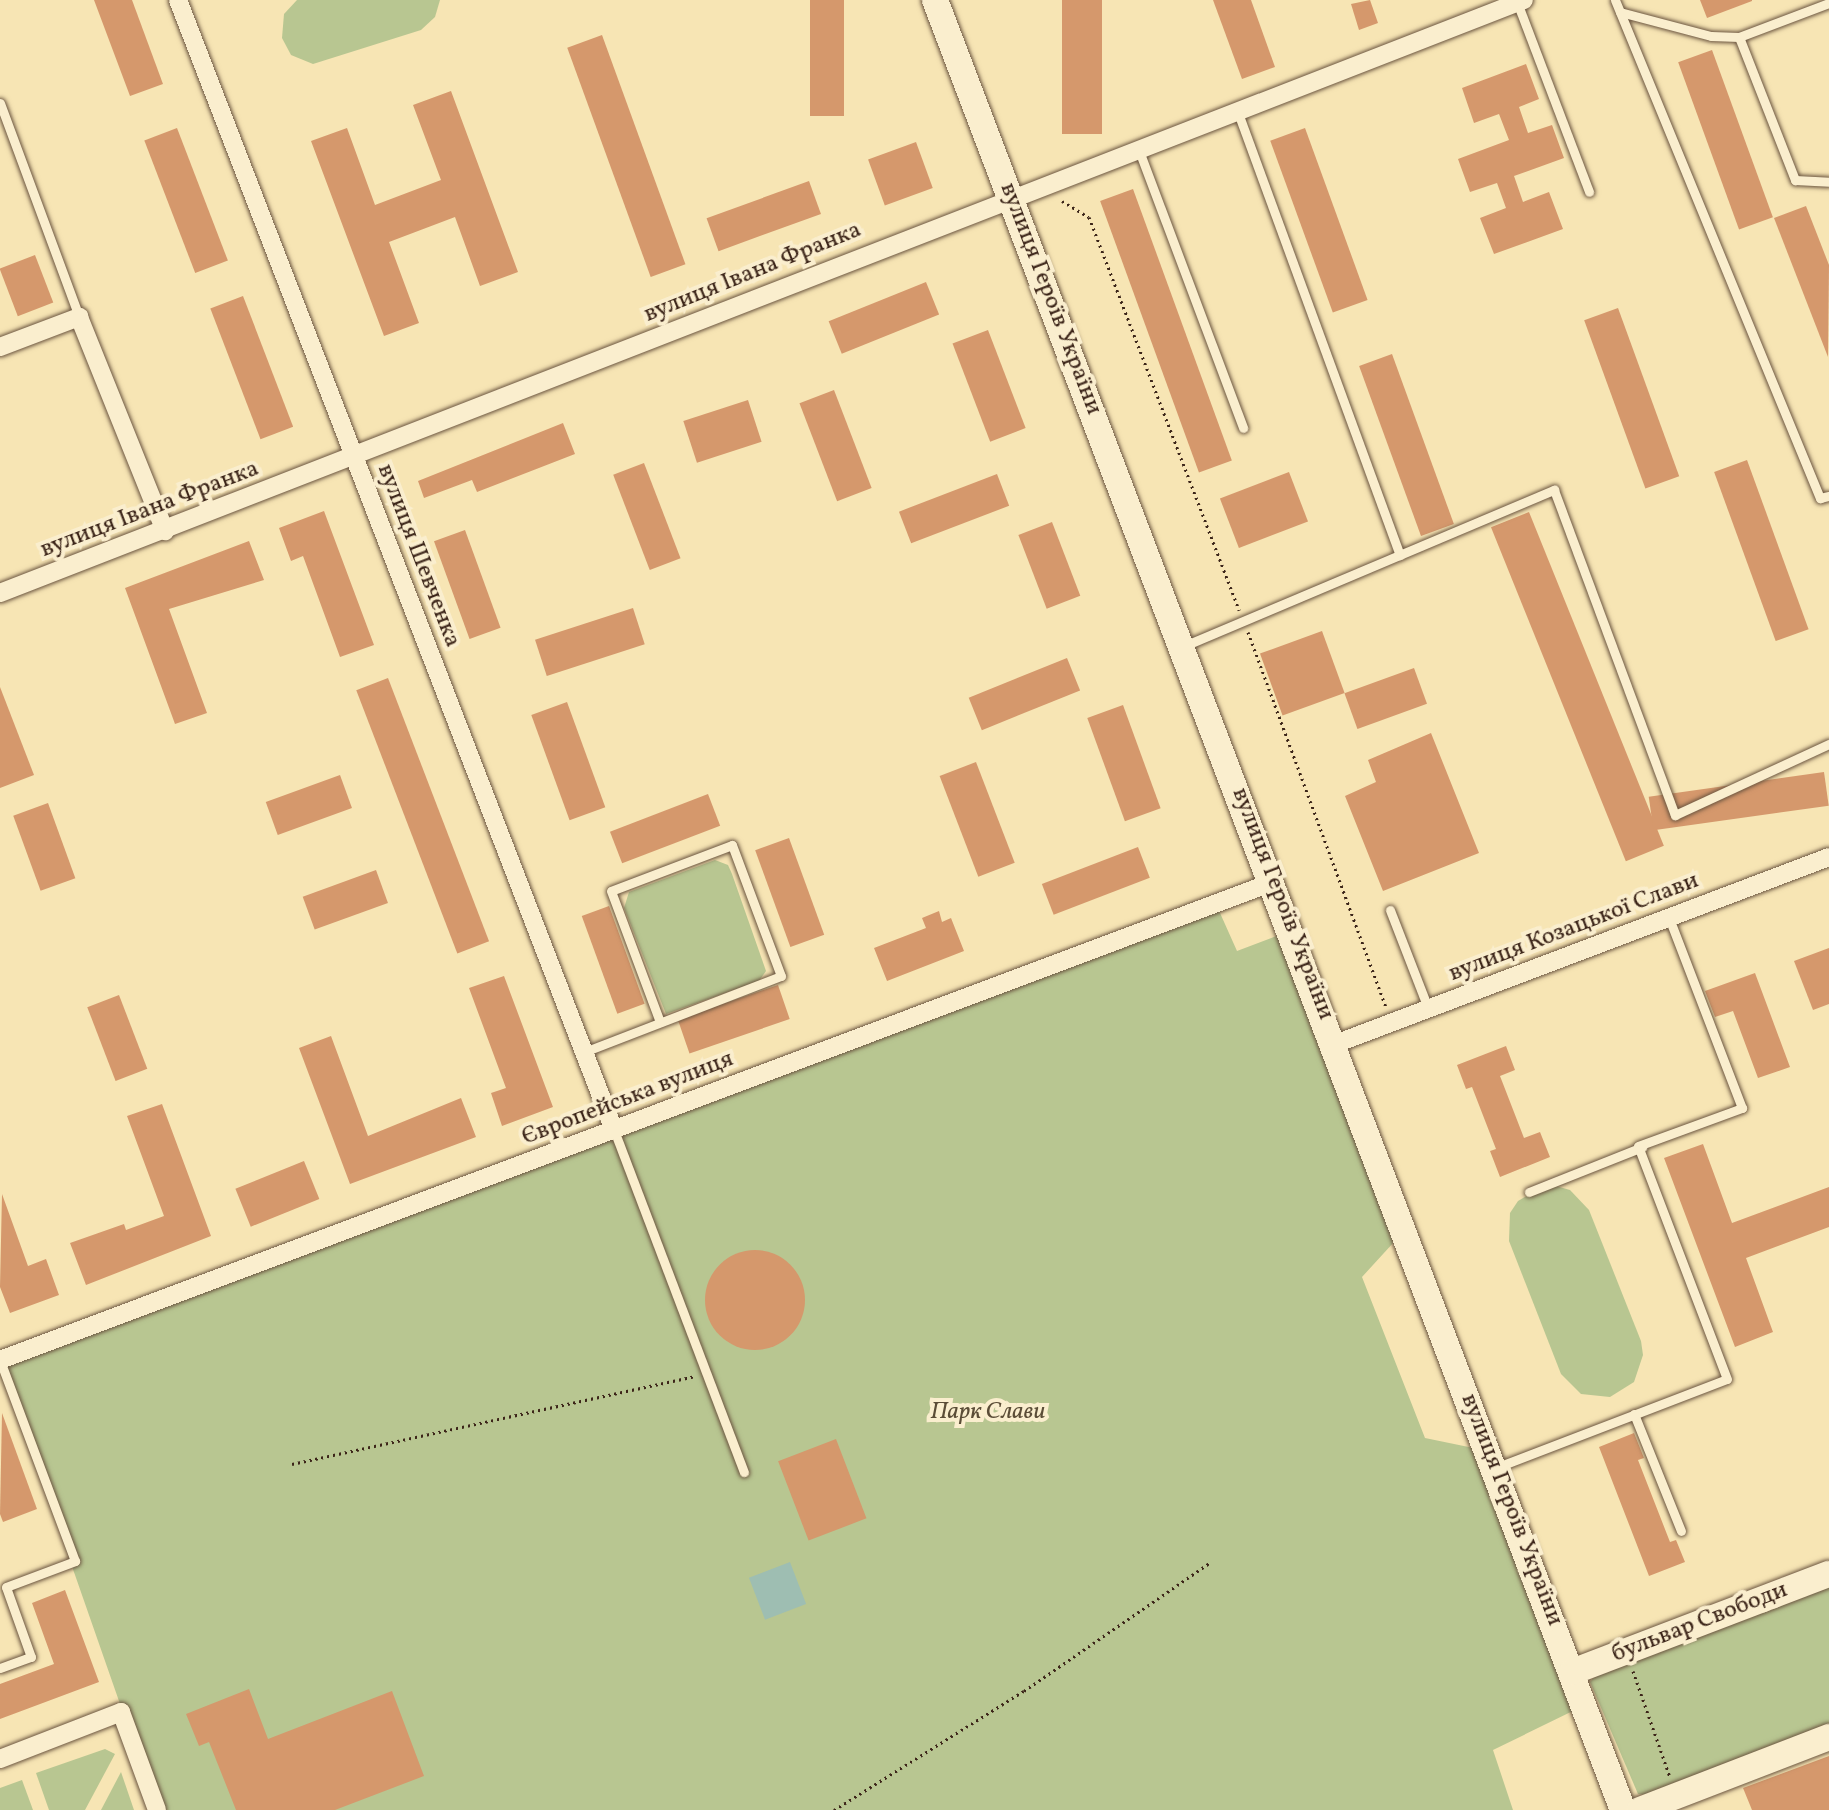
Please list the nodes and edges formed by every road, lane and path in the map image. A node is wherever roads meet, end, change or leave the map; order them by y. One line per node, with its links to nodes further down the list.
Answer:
1 (178, 0): 20 (street, вулиця Шевченка)
2 (935, 0): 16 (street, вулиця Героїв України)
3 (1467, 0): 8 (street)
4 (1615, 0): 7 (lane)
5 (1521, 1): 8 (street, вулиця Івана Франка); 15 (lane)
6 (1829, 3): 9 (lane)
7 (1620, 12): 9 (lane); 21 (lane)
8 (1474, 19): 11 (street, вулиця Івана Франка)
9 (1739, 37): 13 (lane)
10 (0, 103): 17 (lane)
11 (1237, 110): 12 (street, вулиця Івана Франка); 23 (lane)
12 (1138, 148): 14 (street, вулиця Івана Франка); 19 (lane)
13 (1829, 182)
14 (1035, 187): 16 (street, вулиця Івана Франка); 33 (path)
15 (1589, 192)
16 (1010, 197): 20 (street, вулиця Івана Франка); 25 (street, вулиця Героїв України)
17 (79, 317): 18 (street); 22 (street)
18 (0, 347)
19 (1243, 428)
20 (354, 458): 22 (street, вулиця Івана Франка); 35 (street, вулиця Шевченка)
21 (1829, 496)
22 (165, 531): 24 (street, вулиця Івана Франка)
23 (1400, 555): 25 (lane); 26 (lane)
24 (0, 593)
25 (1184, 646): 28 (street, вулиця Героїв України)
26 (1829, 744)
27 (1829, 857): 30 (street, вулиця Козацької Слави)
28 (1273, 882): 34 (street, вулиця Героїв України); 37 (street, Європейська вулиця)
29 (1390, 910): 31 (lane)
30 (1669, 918): 31 (street, вулиця Козацької Слави); 36 (lane)
31 (1428, 1008): 33 (street, вулиця Козацької Слави)
32 (660, 1022): 32 (lane); 35 (lane)
33 (1392, 1022): 34 (street, вулиця Козацької Слави)
34 (1335, 1044): 43 (street, вулиця Героїв України)
35 (584, 1052): 37 (street, вулиця Шевченка)
36 (1742, 1108): 38 (lane); 41 (lane)
37 (614, 1130): 39 (street, Європейська вулиця); 40 (lane)
38 (1529, 1192)
39 (0, 1360): 49 (lane)
40 (706, 1373): 42 (path); 44 (lane)
41 (1634, 1414): 43 (lane); 45 (lane)
42 (292, 1464)
43 (1495, 1468): 50 (street, вулиця Героїв України)
44 (744, 1472)
45 (1681, 1531)
46 (1211, 1562): 55 (path)
47 (1829, 1574): 48 (street, бульвар Свободи)
48 (1626, 1651): 50 (street, бульвар Свободи); 53 (path)
49 (0, 1668)
50 (1572, 1672): 56 (street, вулиця Героїв України)
51 (1829, 1737): 53 (street)
52 (0, 1759): 54 (street)
53 (1677, 1795): 57 (street)
54 (157, 1810)
55 (834, 1810)
56 (1623, 1810)
57 (1640, 1810)

